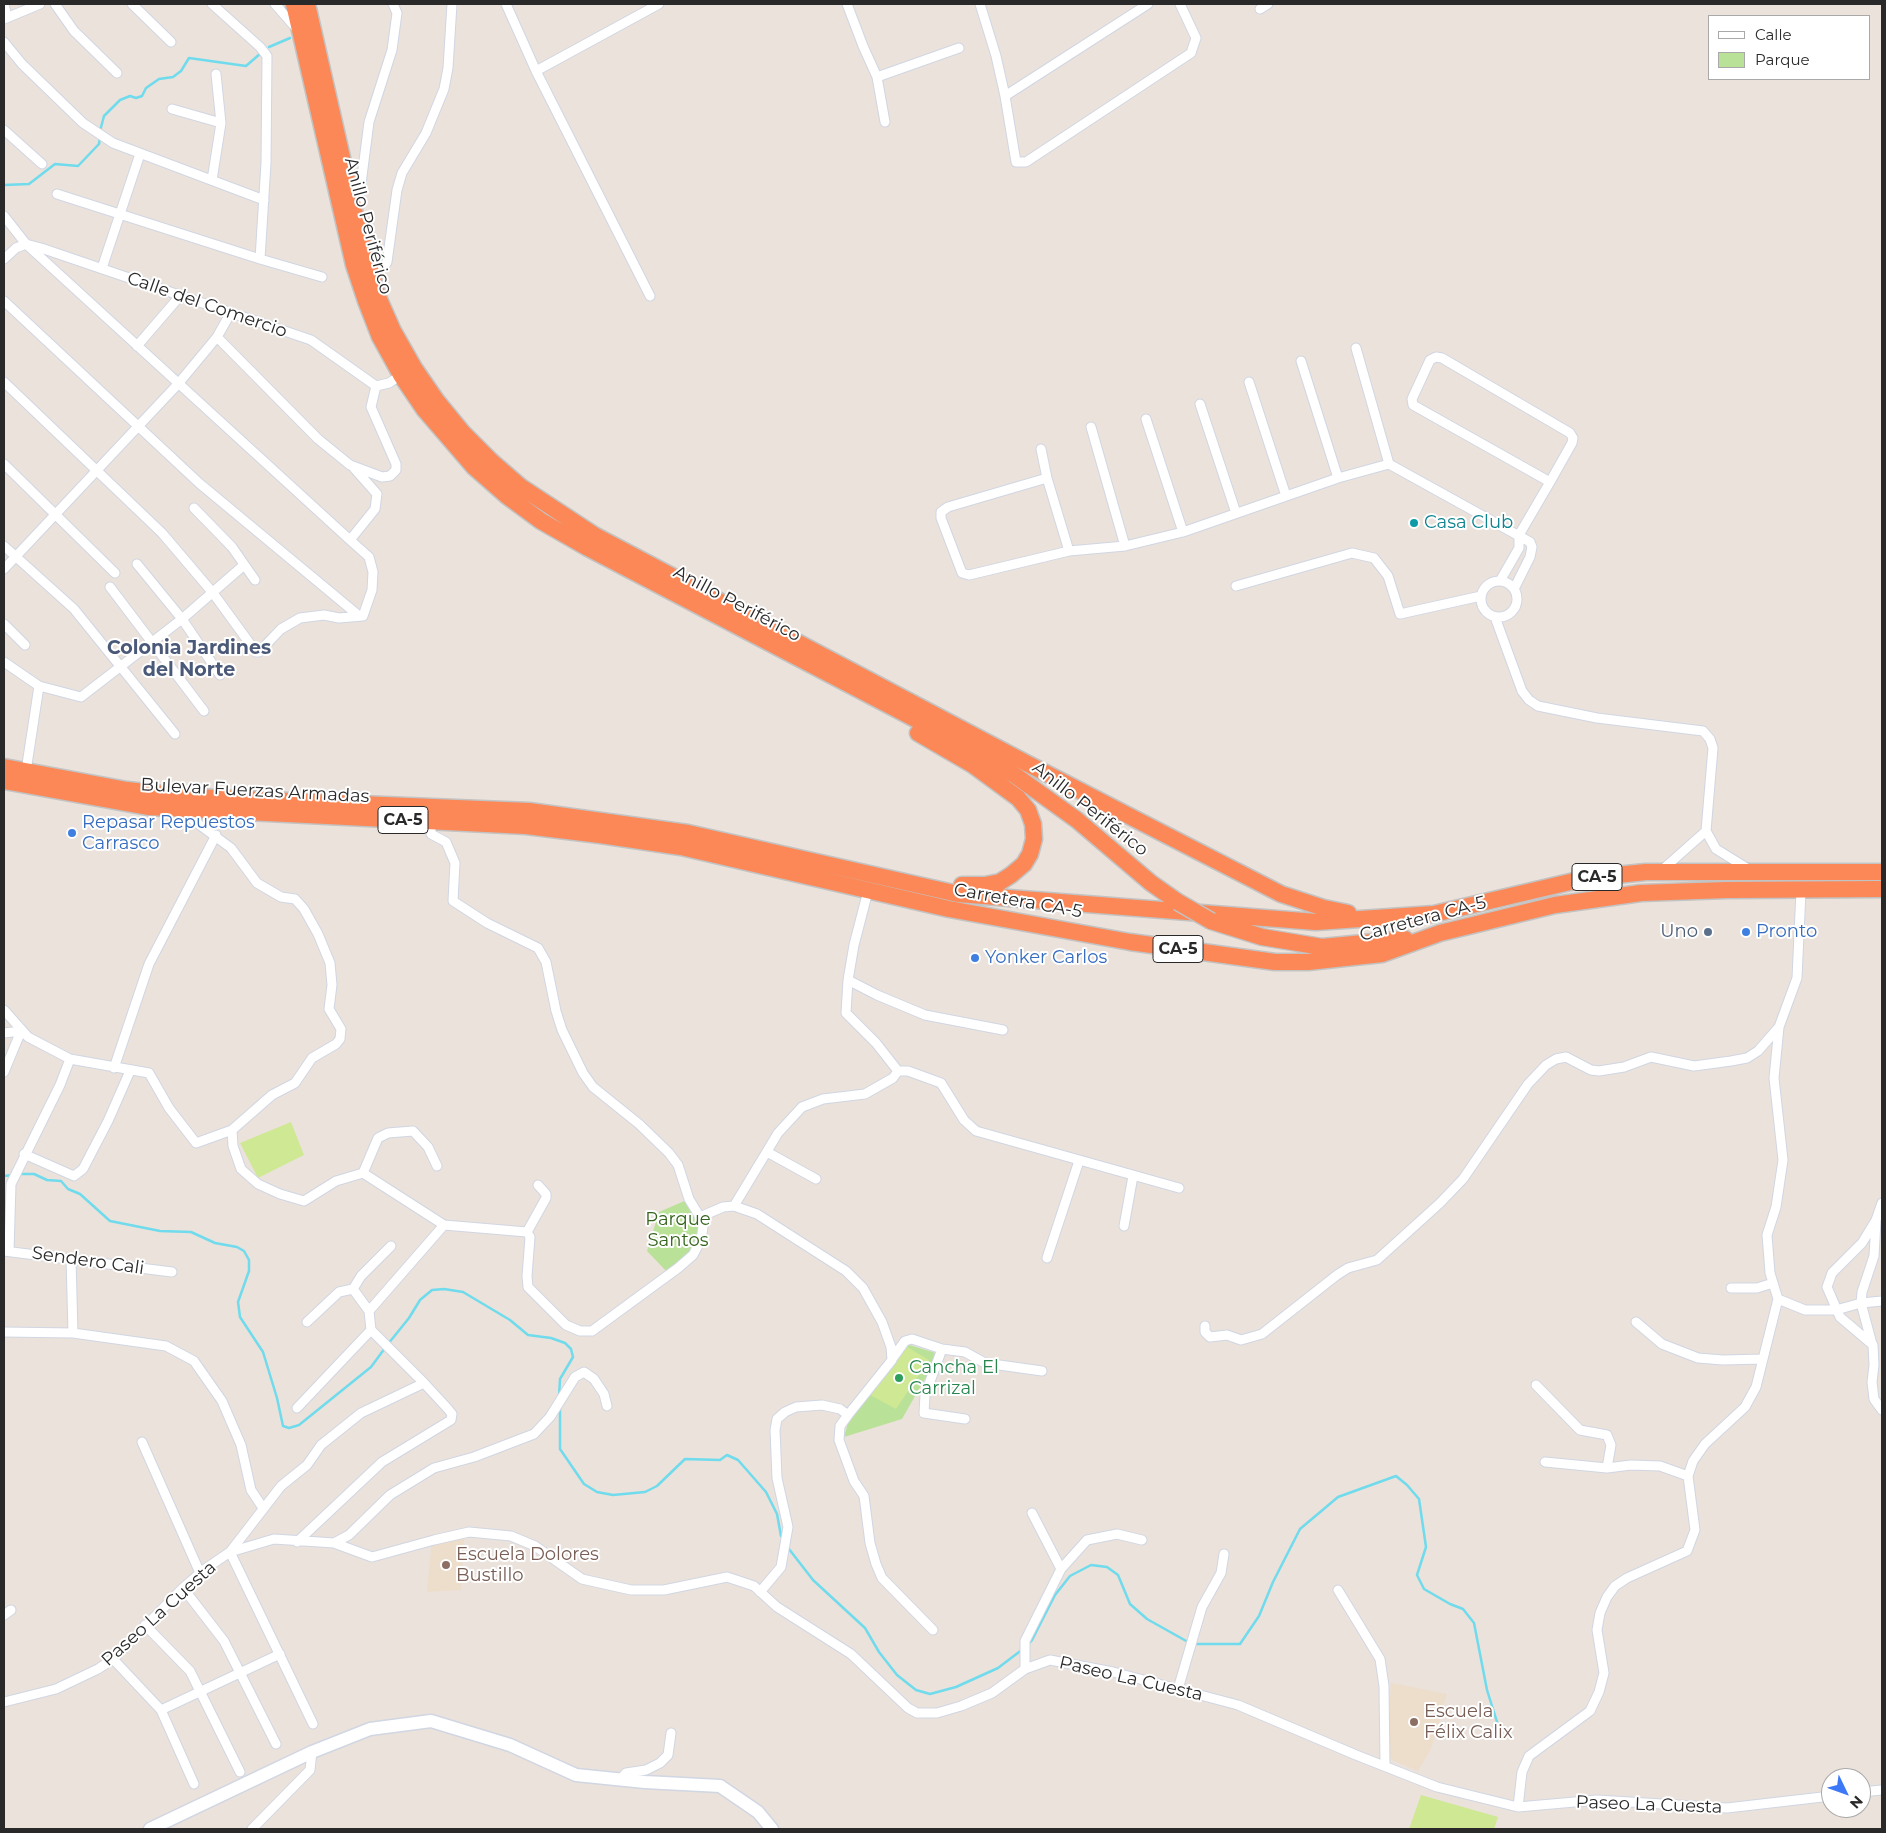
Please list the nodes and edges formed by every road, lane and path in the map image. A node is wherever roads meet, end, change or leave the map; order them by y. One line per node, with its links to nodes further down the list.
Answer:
1 (4, 4): 19 (street)
2 (40, 4): 19 (street)
3 (55, 4): 25 (street)
4 (132, 4): 22 (street)
5 (212, 4): 37 (street)
6 (275, 4): 20 (street)
7 (294, 4): 20 (highway, Anillo Periférico)
8 (307, 4): 40 (highway, Anillo Periférico)
9 (393, 4): 40 (street)
10 (452, 4): 45 (street)
11 (506, 4): 24 (street)
12 (659, 4): 24 (street)
13 (847, 4): 27 (street)
14 (980, 4): 28 (street)
15 (1148, 4): 28 (street)
16 (1180, 4): 28 (street)
17 (1268, 4): 18 (street)
18 (1260, 10)
19 (6, 18)
20 (301, 33): 55 (highway, Anillo Periférico)
21 (4, 42): 33 (street)
22 (171, 42)
23 (959, 48): 27 (street)
24 (536, 71): 48 (street)
25 (117, 73)
26 (216, 74): 31 (street)
27 (877, 77): 30 (street)
28 (1005, 96)
29 (172, 109): 31 (street)
30 (885, 122)
31 (221, 123): 35 (street)
32 (4, 130): 34 (street)
33 (140, 154): 35 (street); 38 (street)
34 (42, 164)
35 (212, 180): 37 (street)
36 (57, 194): 38 (street)
37 (264, 200): 43 (street)
38 (121, 214): 43 (street); 44 (street)
39 (4, 216): 41 (street)
40 (356, 219): 45 (highway, Anillo Periférico)
41 (26, 244): 42 (street); 44 (street, Calle del Comercio); 52 (street)
42 (4, 259)
43 (260, 259): 46 (street)
44 (102, 268): 47 (street, Calle del Comercio)
45 (371, 275): 122 (highway, Anillo Periférico)
46 (322, 277)
47 (180, 296): 50 (street, Calle del Comercio); 52 (street)
48 (650, 296)
49 (4, 301): 62 (street)
50 (230, 314): 51 (street); 59 (street, Calle del Comercio)
51 (217, 337): 58 (street); 67 (street)
52 (137, 346): 58 (street)
53 (1356, 348): 66 (street)
54 (1301, 361): 70 (street)
55 (401, 375): 59 (street); 97 (highway, Anillo Periférico)
56 (4, 382): 68 (street)
57 (1249, 382): 72 (street)
58 (178, 384): 62 (street); 78 (street)
59 (376, 386): 67 (street)
60 (1200, 404): 74 (street)
61 (1146, 419): 76 (street)
62 (138, 427): 68 (street); 94 (street)
63 (1091, 427): 80 (street)
64 (1041, 449): 69 (street)
65 (4, 464): 75 (street)
66 (1388, 464): 70 (street); 77 (street)
67 (350, 465): 78 (street)
68 (98, 470): 75 (street); 92 (street)
69 (1047, 478): 81 (street); 81 (street)
70 (1338, 478): 72 (street)
71 (1550, 482): 71 (street); 77 (street)
72 (1286, 496): 74 (street)
73 (194, 508): 84 (street)
74 (1236, 513): 76 (street)
75 (56, 514): 82 (street); 86 (street)
76 (1184, 532): 80 (street)
77 (1519, 536): 88 (street); 91 (street)
78 (350, 540): 94 (street)
79 (4, 546): 82 (street)
80 (1125, 546): 81 (street)
81 (1069, 551)
82 (15, 556): 85 (street); 102 (street)
83 (137, 564): 96 (street)
84 (244, 565): 87 (street); 92 (street)
85 (4, 569)
86 (115, 573)
87 (255, 580)
88 (1500, 581): 91 (street); 93 (street)
89 (1236, 586): 93 (street)
90 (110, 587): 99 (street)
91 (1514, 589): 95 (street)
92 (213, 593): 94 (street); 96 (street)
93 (1481, 596): 95 (street)
94 (363, 616)
95 (1495, 617): 112 (street)
96 (182, 619): 99 (street); 103 (street)
97 (726, 620): 114 (highway); 123 (highway, Anillo Periférico, bridge)
98 (4, 624): 100 (street)
99 (153, 642): 102 (street); 105 (street)
100 (25, 645)
101 (4, 662): 104 (street)
102 (121, 667): 104 (street); 106 (street)
103 (220, 674)
104 (39, 686): 108 (street)
105 (204, 711)
106 (175, 734)
107 (4, 767): 108 (highway, Bulevar Fuerzas Armadas / CA-5)
108 (26, 771): 114 (highway, Bulevar Fuerzas Armadas / CA-5)
109 (4, 781): 110 (highway, Bulevar Fuerzas Armadas / CA-5)
110 (192, 809): 111 (highway, Bulevar Fuerzas Armadas / CA-5); 113 (street)
111 (431, 822): 118 (highway, Bulevar Fuerzas Armadas / CA-5); 147 (street)
112 (1706, 831): 115 (street); 116 (street)
113 (216, 835): 131 (street); 135 (street)
114 (794, 858): 122 (highway, Carretera CA-5 / CA-5)
115 (1661, 871): 116 (highway, Carretera CA-5 / CA-5); 122 (highway, Carretera CA-5 / CA-5)
116 (1752, 871): 117 (highway, Carretera CA-5 / CA-5)
117 (1882, 872)
118 (800, 875): 120 (highway, Carretera CA-5 / CA-5)
119 (1882, 889): 121 (highway, Carretera CA-5 / CA-5)
120 (868, 891): 123 (highway, Carretera CA-5 / CA-5); 124 (street)
121 (1801, 891): 123 (highway, Carretera CA-5 / CA-5); 126 (street)
122 (1368, 917)
123 (1440, 933)
124 (848, 980): 127 (street); 133 (street)
125 (4, 1010): 128 (street)
126 (1779, 1027): 157 (street); 167 (street)
127 (1003, 1030)
128 (21, 1031): 129 (street); 130 (street); 134 (street)
129 (4, 1033)
130 (70, 1059): 131 (street); 137 (street)
131 (114, 1068): 132 (street)
132 (130, 1071): 135 (street); 137 (street)
133 (898, 1071): 136 (street); 138 (street)
134 (4, 1072)
135 (232, 1130): 140 (street)
136 (767, 1152): 142 (street); 146 (street)
137 (24, 1154): 153 (street)
138 (1079, 1161): 141 (street); 155 (street)
139 (437, 1166): 140 (street)
140 (363, 1173): 149 (street)
141 (1134, 1176): 144 (street); 150 (street)
142 (816, 1179)
143 (538, 1185): 151 (street)
144 (1179, 1188)
145 (1882, 1204): 148 (street)
146 (734, 1206): 147 (street); 174 (street)
147 (700, 1216): 151 (street)
148 (1876, 1220): 162 (street); 163 (street)
149 (444, 1225): 151 (street); 164 (street)
150 (1124, 1226)
151 (527, 1232)
152 (391, 1246): 159 (street)
153 (7, 1251): 154 (street, Sendero Cali)
154 (71, 1258): 156 (street, Sendero Cali); 170 (street)
155 (1047, 1258)
156 (172, 1272)
157 (1773, 1283): 158 (street); 160 (street)
158 (1731, 1288)
159 (353, 1289): 164 (street); 165 (street)
160 (1778, 1299): 163 (street); 173 (street)
161 (1882, 1302): 162 (street)
162 (1861, 1303): 163 (street); 171 (street)
163 (1836, 1310): 171 (street)
164 (369, 1311): 168 (street)
165 (307, 1322)
166 (1636, 1322): 173 (street)
167 (1205, 1326)
168 (371, 1330): 176 (street); 179 (street)
169 (4, 1332): 170 (street)
170 (74, 1333): 187 (street)
171 (1873, 1345): 180 (street)
172 (942, 1349): 174 (street); 175 (street); 182 (street)
173 (1763, 1359): 186 (street)
174 (892, 1360): 181 (street)
175 (1042, 1371)
176 (424, 1382): 187 (street); 190 (street)
177 (1536, 1385): 185 (street)
178 (607, 1406): 191 (street)
179 (297, 1408)
180 (1882, 1410)
181 (848, 1415): 198 (street); 200 (street)
182 (965, 1419)
183 (142, 1442): 195 (street)
184 (1545, 1462): 185 (street)
185 (1607, 1468): 186 (street)
186 (1688, 1476): 218 (street)
187 (263, 1508): 192 (street)
188 (1032, 1513): 194 (street)
189 (1142, 1540): 194 (street)
190 (297, 1542): 191 (street, Paseo La Cuesta); 192 (street, Paseo La Cuesta)
191 (334, 1543): 198 (street, Paseo La Cuesta)
192 (230, 1552): 195 (street, Paseo La Cuesta); 201 (street)
193 (1224, 1554): 205 (street)
194 (1061, 1569): 203 (street)
195 (200, 1572): 196 (street, Paseo La Cuesta)
196 (183, 1588): 199 (street, Paseo La Cuesta); 204 (street)
197 (1338, 1590): 213 (street)
198 (760, 1592): 203 (street, Paseo La Cuesta)
199 (145, 1625): 202 (street, Paseo La Cuesta); 206 (street)
200 (933, 1630)
201 (280, 1654): 204 (street); 209 (street)
202 (113, 1659): 207 (street, Paseo La Cuesta); 208 (street)
203 (1026, 1669): 205 (street, Paseo La Cuesta)
204 (241, 1672): 206 (street); 211 (street)
205 (1178, 1689): 213 (street, Paseo La Cuesta)
206 (201, 1691): 208 (street); 214 (street)
207 (4, 1702)
208 (161, 1710): 216 (street)
209 (313, 1724)
210 (671, 1732): 215 (street)
211 (276, 1744)
212 (312, 1752): 215 (street); 219 (street); 220 (street)
213 (1384, 1766): 218 (street, Paseo La Cuesta)
214 (240, 1772)
215 (620, 1780): 221 (street)
216 (194, 1784)
217 (1821, 1797): 218 (street, Paseo La Cuesta)
218 (1518, 1807)
219 (150, 1829)
220 (252, 1829)
221 (772, 1829)

